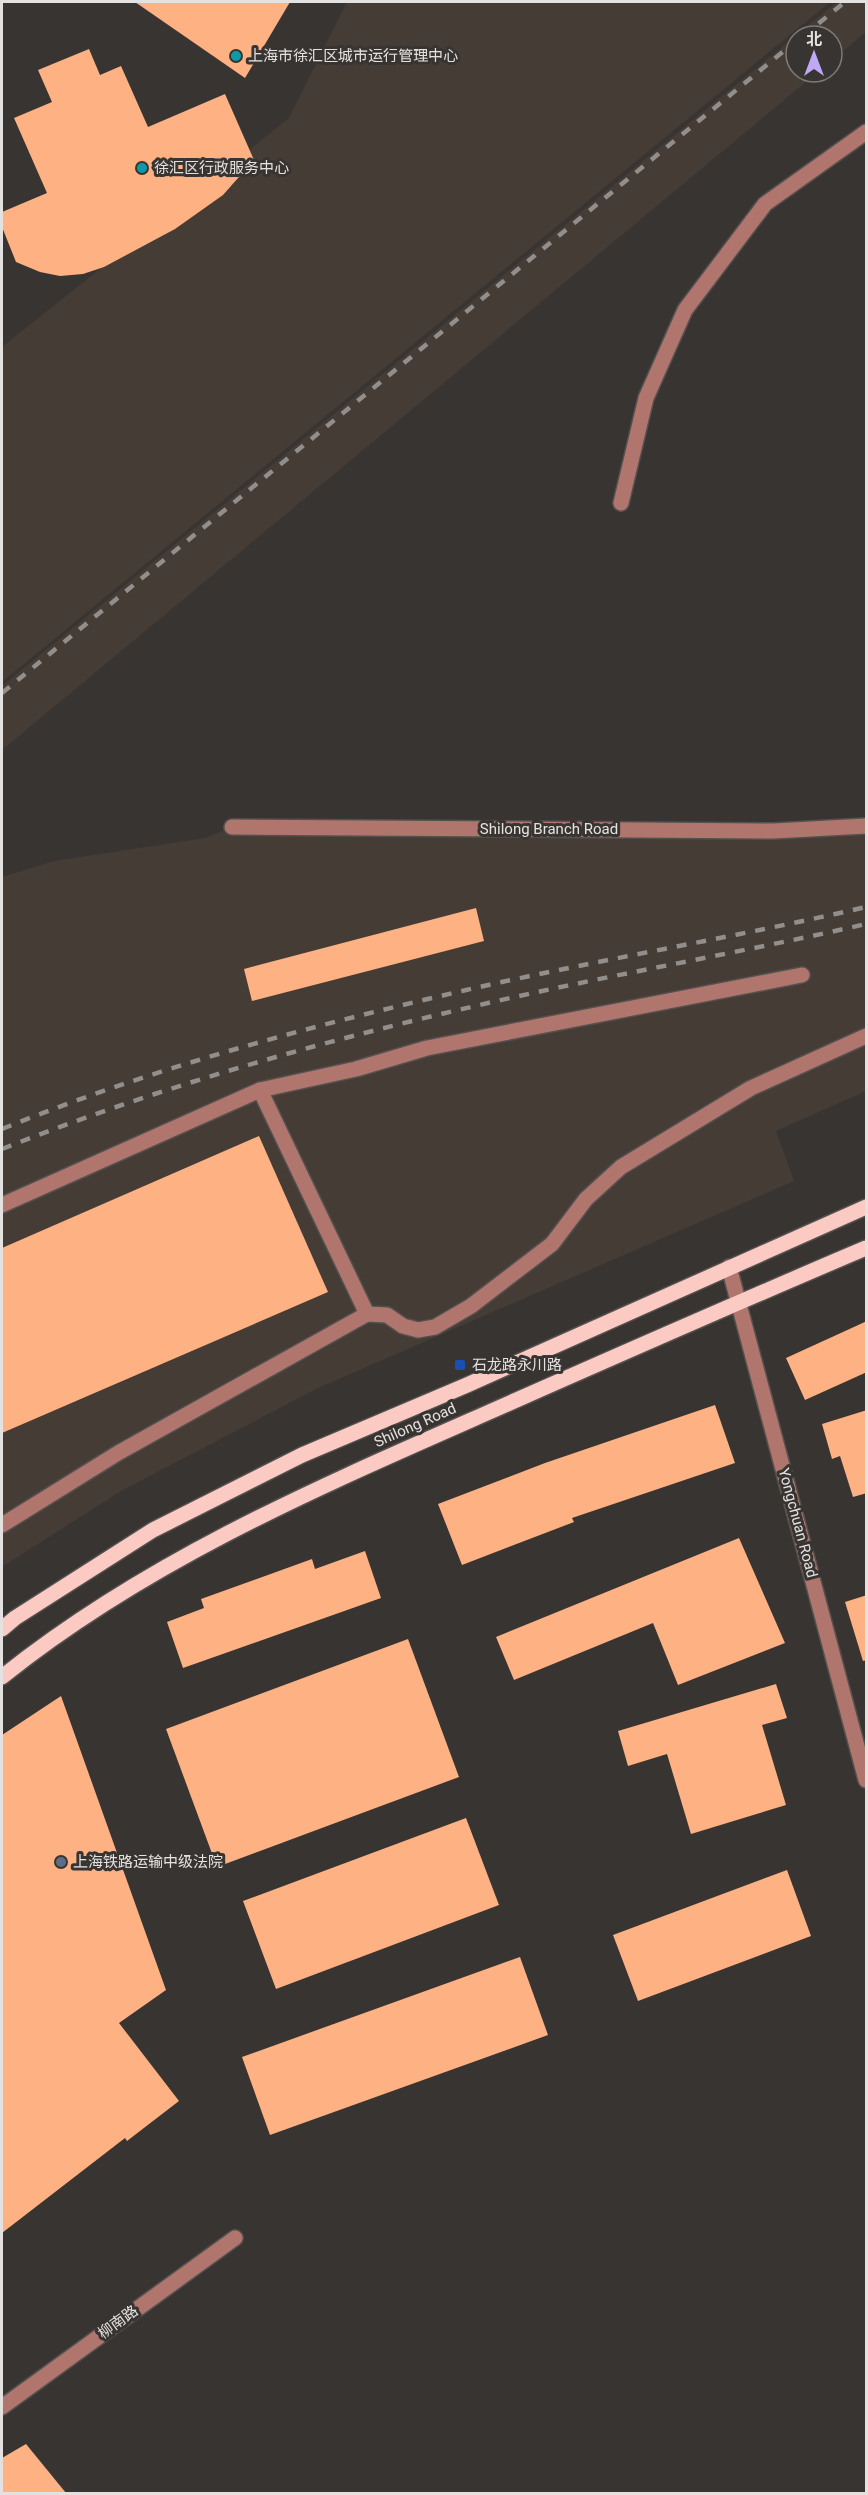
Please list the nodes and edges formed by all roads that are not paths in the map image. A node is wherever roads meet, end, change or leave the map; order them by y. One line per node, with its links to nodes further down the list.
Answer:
1 (867, 132): 2 (street)
2 (621, 503)
3 (867, 826): 4 (street, Shilong Branch Road)
4 (232, 827)
5 (802, 975): 7 (street)
6 (867, 1036): 13 (street)
7 (260, 1090): 8 (street); 13 (street)
8 (2, 1205)
9 (867, 1207): 11 (main road, Shilong Road)
10 (867, 1248): 12 (main road, Shilong Road)
11 (729, 1267): 12 (street, Yongchuan Road); 15 (main road, Shilong Road)
12 (739, 1303): 16 (main road, Shilong Road); 17 (street, Yongchuan Road)
13 (367, 1314): 14 (street)
14 (2, 1525)
15 (2, 1629)
16 (2, 1677)
17 (867, 1780)
18 (235, 2238): 19 (street, 柳南路)
19 (2, 2406)

